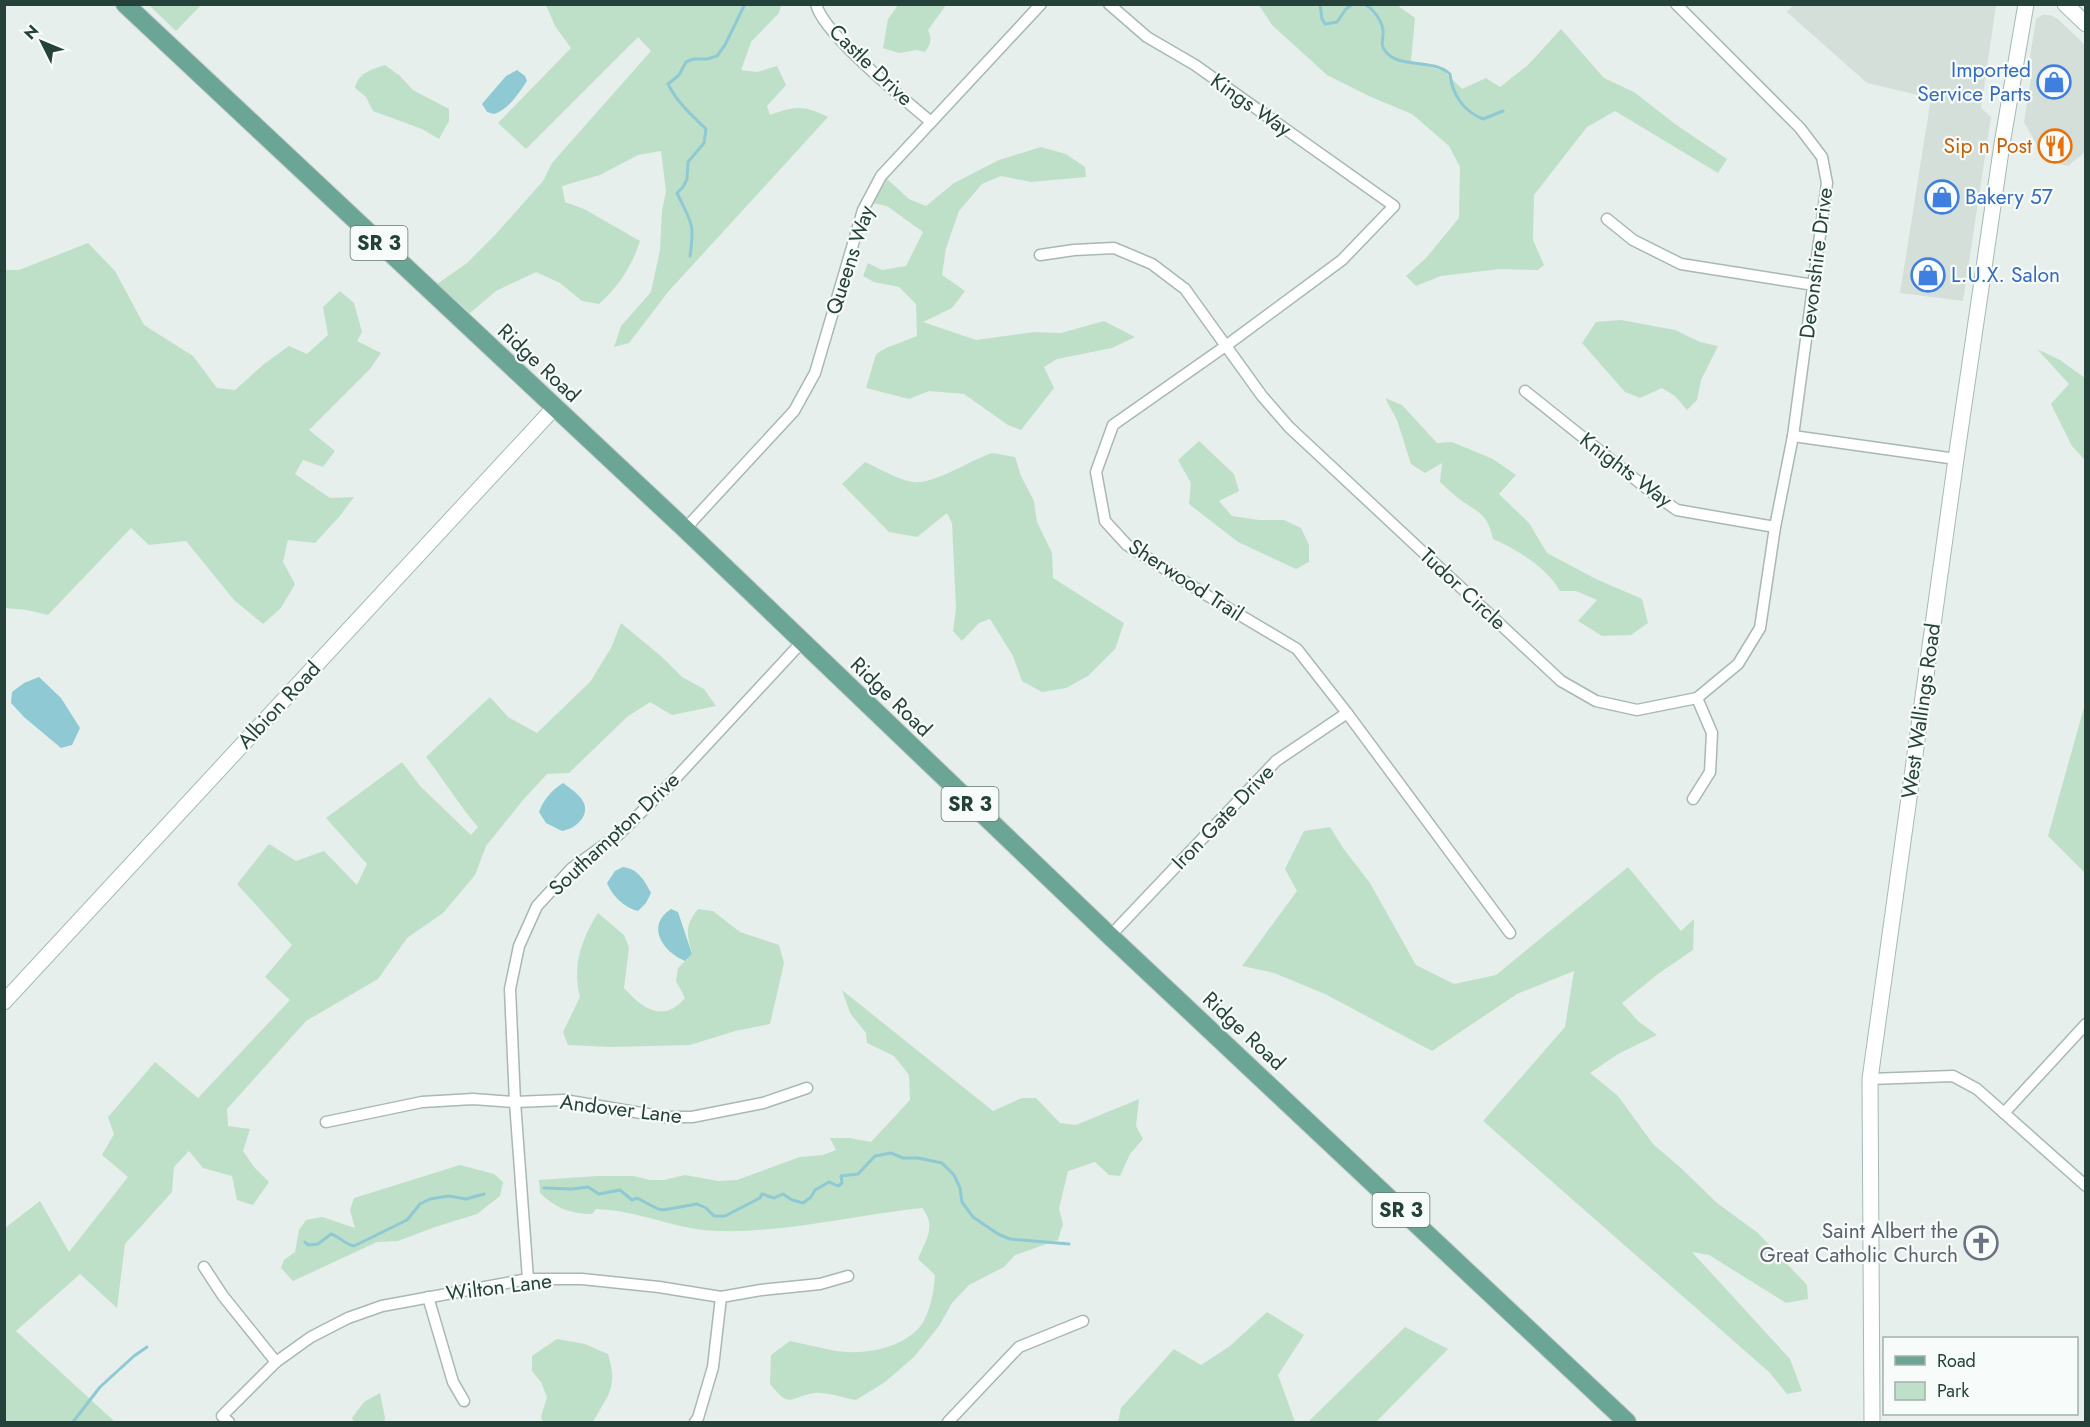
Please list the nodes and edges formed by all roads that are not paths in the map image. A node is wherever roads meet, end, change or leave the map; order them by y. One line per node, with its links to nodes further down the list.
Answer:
1 (125, 4): 16 (main road, Ridge Road / SR 3)
2 (816, 4): 9 (street, Castle Drive)
3 (1041, 4): 9 (street, Queens Way)
4 (1109, 4): 10 (street, Kings Way)
5 (1676, 4): 13 (street, Devonshire Drive)
6 (2026, 4): 18 (street, West Wallings Road)
7 (2065, 4): 8 (street)
8 (2085, 24)
9 (931, 122): 20 (street, Queens Way)
10 (1394, 206): 14 (street, Sherwood Trail)
11 (1607, 219): 13 (street)
12 (1040, 255): 14 (street, Tudor Circle)
13 (1814, 285): 17 (street, Devonshire Drive)
14 (1227, 345): 22 (street, Tudor Circle); 23 (street, Sherwood Trail)
15 (1525, 391): 19 (street, Knights Way)
16 (554, 408): 20 (main road, Ridge Road / SR 3); 27 (street, Albion Road)
17 (1793, 435): 18 (street); 19 (street)
18 (1956, 459): 29 (street, West Wallings Road)
19 (1775, 527): 22 (street)
20 (684, 529): 21 (main road, Ridge Road / SR 3)
21 (801, 643): 26 (main road, Ridge Road / SR 3); 31 (street, Southampton Drive)
22 (1697, 699): 24 (street)
23 (1347, 713): 25 (street, Sherwood Trail); 26 (street, Iron Gate Drive)
24 (1693, 799)
25 (1510, 933)
26 (1110, 936): 46 (main road, Ridge Road / SR 3)
27 (4, 1002)
28 (2085, 1024): 32 (street)
29 (1870, 1079): 32 (street); 47 (street, West Wallings Road)
30 (807, 1088): 31 (street, Andover Lane)
31 (515, 1102): 33 (street, Andover Lane); 37 (street, Southampton Drive)
32 (2004, 1113): 34 (street)
33 (326, 1122)
34 (2085, 1186)
35 (204, 1267): 41 (street)
36 (848, 1276): 39 (street, Wilton Lane)
37 (528, 1280): 38 (street, Wilton Lane); 39 (street, Wilton Lane)
38 (428, 1297): 41 (street, Wilton Lane); 42 (street)
39 (721, 1297): 44 (street)
40 (1083, 1321): 45 (street)
41 (276, 1362): 43 (street, Wilton Lane)
42 (464, 1401)
43 (225, 1419)
44 (699, 1421)
45 (948, 1422)
46 (1627, 1422)
47 (1872, 1422)

